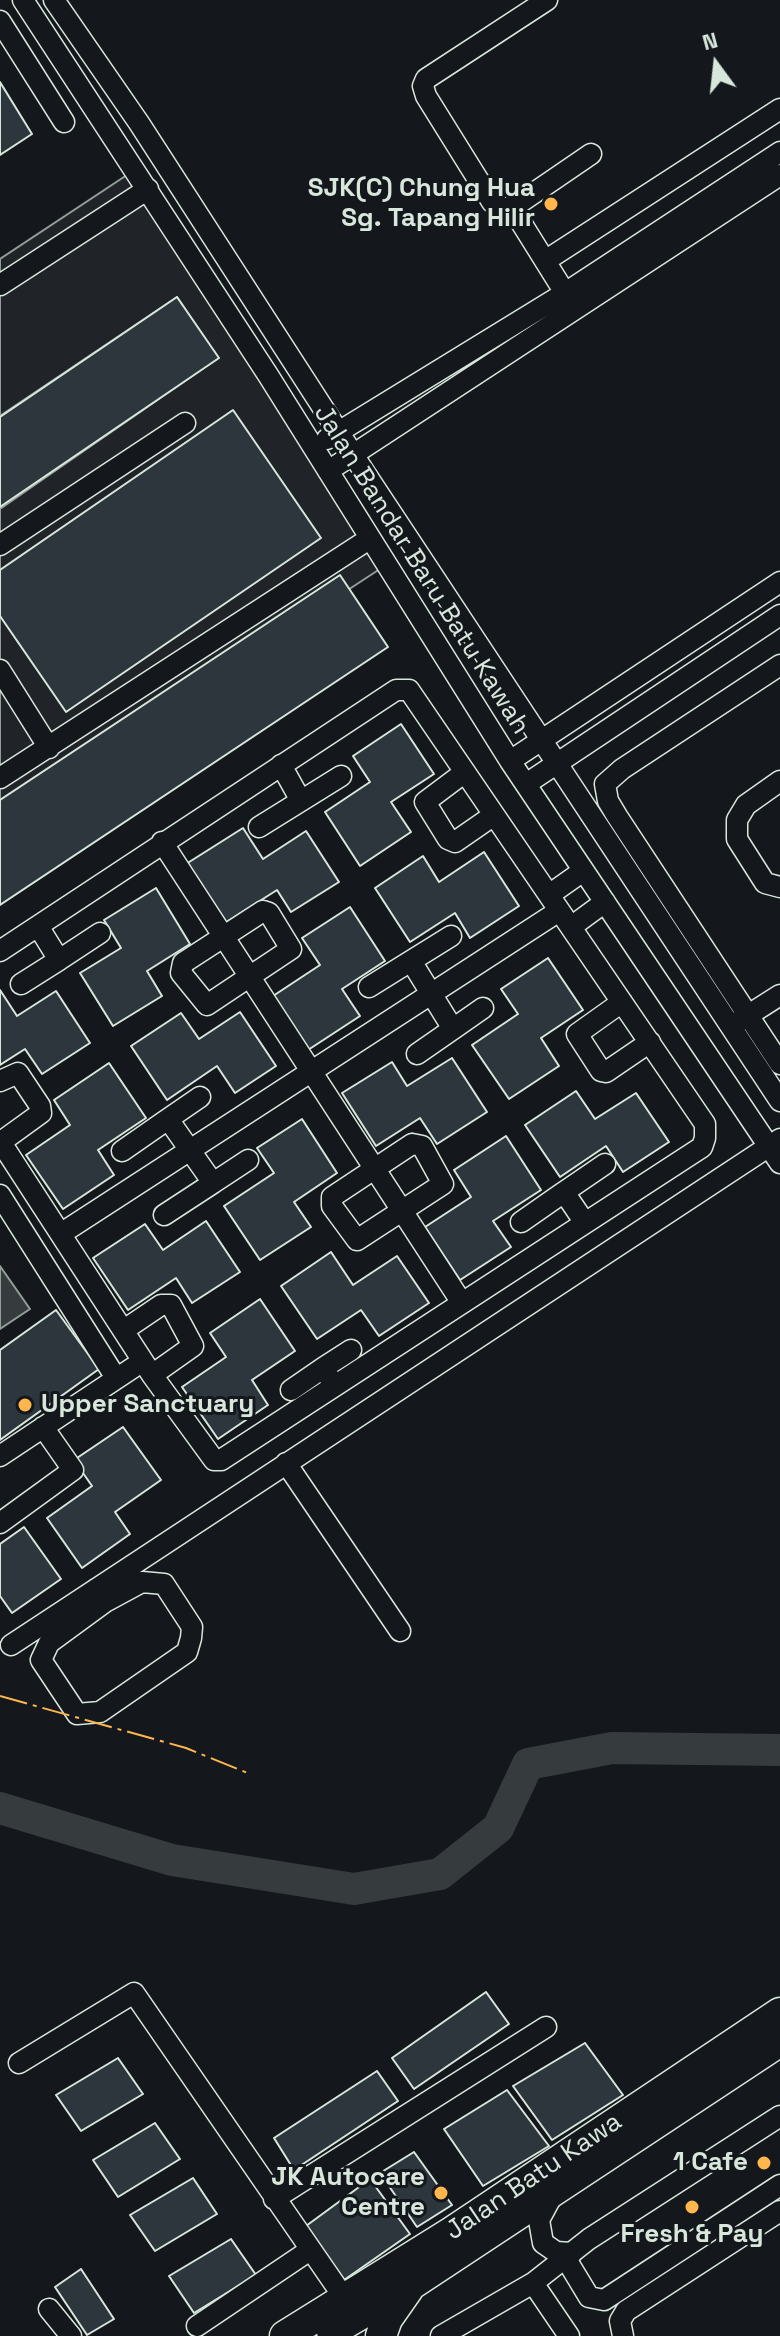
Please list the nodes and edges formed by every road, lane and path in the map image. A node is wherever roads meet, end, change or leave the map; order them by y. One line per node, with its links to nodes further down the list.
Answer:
1 (23, 0): 8 (street, Jalan Bandar Baru Batu Kawah)
2 (54, 0): 7 (street, Jalan Bandar Baru Batu Kawah)
3 (547, 0): 13 (street)
4 (0, 21): 6 (street)
5 (780, 109): 14 (street)
6 (64, 122)
7 (139, 123): 8 (street); 18 (street, Jalan Bandar Baru Batu Kawah)
8 (115, 138): 12 (street, Jalan Bandar Baru Batu Kawah)
9 (780, 152): 16 (street)
10 (591, 154): 13 (street)
11 (780, 175): 20 (street)
12 (148, 189): 15 (street); 19 (street, Jalan Bandar Baru Batu Kawah)
13 (512, 208): 14 (street)
14 (545, 261): 16 (street)
15 (0, 285)
16 (565, 293): 18 (street)
17 (185, 423): 23 (street)
18 (339, 432): 19 (street); 20 (street, Jalan Bandar Baru Batu Kawah)
19 (314, 448): 21 (street, Jalan Bandar Baru Batu Kawah)
20 (353, 453): 21 (street); 28 (street, Jalan Bandar Baru Batu Kawah)
21 (328, 471): 22 (street, Jalan Bandar Baru Batu Kawah)
22 (369, 539): 29 (street); 31 (street, Jalan Bandar Baru Batu Kawah)
23 (0, 545)
24 (780, 582): 28 (street)
25 (780, 615): 30 (street)
26 (780, 665): 60 (street)
27 (0, 670): 29 (street)
28 (542, 738): 30 (street, Jalan Bandar Baru Batu Kawah); 31 (street)
29 (49, 748): 35 (street)
30 (557, 760): 37 (street); 60 (street, Jalan Bandar Baru Batu Kawah)
31 (510, 761): 37 (street, Jalan Bandar Baru Batu Kawah)
32 (281, 765): 33 (street); 38 (street); 41 (street)
33 (465, 772): 39 (street); 39 (street)
34 (341, 776): 38 (street)
35 (0, 778)
36 (780, 781): 43 (street)
37 (526, 784): 42 (street, Jalan Bandar Baru Batu Kawah)
38 (301, 801): 40 (street)
39 (494, 815): 45 (street)
40 (259, 827)
41 (162, 842): 46 (street); 48 (street)
42 (583, 871): 44 (street, Jalan Bandar Baru Batu Kawah); 45 (street)
43 (780, 887)
44 (605, 902): 45 (street); 71 (street, Jalan Bandar Baru Batu Kawah)
45 (560, 911): 56 (street); 58 (street)
46 (38, 926): 50 (street); 51 (street)
47 (100, 933): 51 (street)
48 (222, 936): 53 (street); 53 (street); 53 (street)
49 (451, 936): 52 (street)
50 (0, 951)
51 (59, 960): 54 (street)
52 (411, 961): 55 (street); 56 (street)
53 (250, 978): 65 (street)
54 (21, 984)
55 (369, 987)
56 (432, 995): 61 (street); 65 (street)
57 (780, 995): 60 (street)
58 (622, 1002): 62 (street); 62 (street)
59 (483, 1008): 61 (street)
60 (740, 1021): 64 (street); 68 (street, Jalan Bandar Baru Batu Kawah)
61 (453, 1029): 63 (street)
62 (650, 1042): 83 (street)
63 (417, 1054)
64 (780, 1064)
65 (312, 1073): 73 (street); 76 (street)
66 (0, 1081): 70 (street)
67 (200, 1097): 69 (street)
68 (780, 1101)
69 (168, 1119): 72 (street); 73 (street)
70 (0, 1142): 84 (street)
71 (776, 1150): 95 (street)
72 (122, 1151)
73 (191, 1151): 77 (street); 84 (street)
74 (248, 1160): 77 (street)
75 (605, 1164): 78 (street)
76 (375, 1169): 80 (street); 80 (street); 80 (street)
77 (213, 1183): 81 (street)
78 (564, 1192): 82 (street); 83 (street)
79 (0, 1195): 90 (street)
80 (403, 1212): 85 (street)
81 (164, 1215)
82 (521, 1222)
83 (585, 1223): 85 (street)
84 (62, 1233): 86 (street)
85 (462, 1303): 91 (street)
86 (124, 1330): 88 (street); 88 (street)
87 (351, 1350): 89 (street)
88 (148, 1368): 90 (street); 91 (street)
89 (323, 1368): 91 (street); 92 (street)
90 (116, 1378): 93 (street)
91 (335, 1386)
92 (291, 1390)
93 (43, 1427): 94 (street); 96 (street)
94 (0, 1456)
95 (286, 1463): 97 (street); 98 (street)
96 (0, 1523)
97 (101, 1596): 97 (street); 99 (street)
98 (400, 1631)
99 (11, 1645)
100 (780, 2013): 115 (highway, Jalan Batu Kawa)
101 (546, 2027): 107 (street)
102 (780, 2041): 106 (highway, Jalan Batu Kawa)
103 (19, 2063): 107 (street)
104 (780, 2116): 110 (street)
105 (780, 2185): 113 (street)
106 (555, 2189): 110 (street); 112 (highway, Jalan Batu Kawa)
107 (274, 2199): 109 (street)
108 (780, 2211): 117 (street)
109 (310, 2250): 115 (street); 116 (street)
110 (569, 2256): 111 (street); 113 (street)
111 (533, 2283): 121 (street); 122 (street)
112 (412, 2284): 115 (highway, Jalan Batu Kawa); 120 (highway)
113 (604, 2300): 117 (street)
114 (49, 2309): 118 (street)
115 (340, 2320): 119 (highway, Jalan Batu Kawa)
116 (197, 2326)
117 (621, 2329)
118 (71, 2336)
119 (285, 2336)
120 (381, 2336)
121 (441, 2336)
122 (569, 2336)

